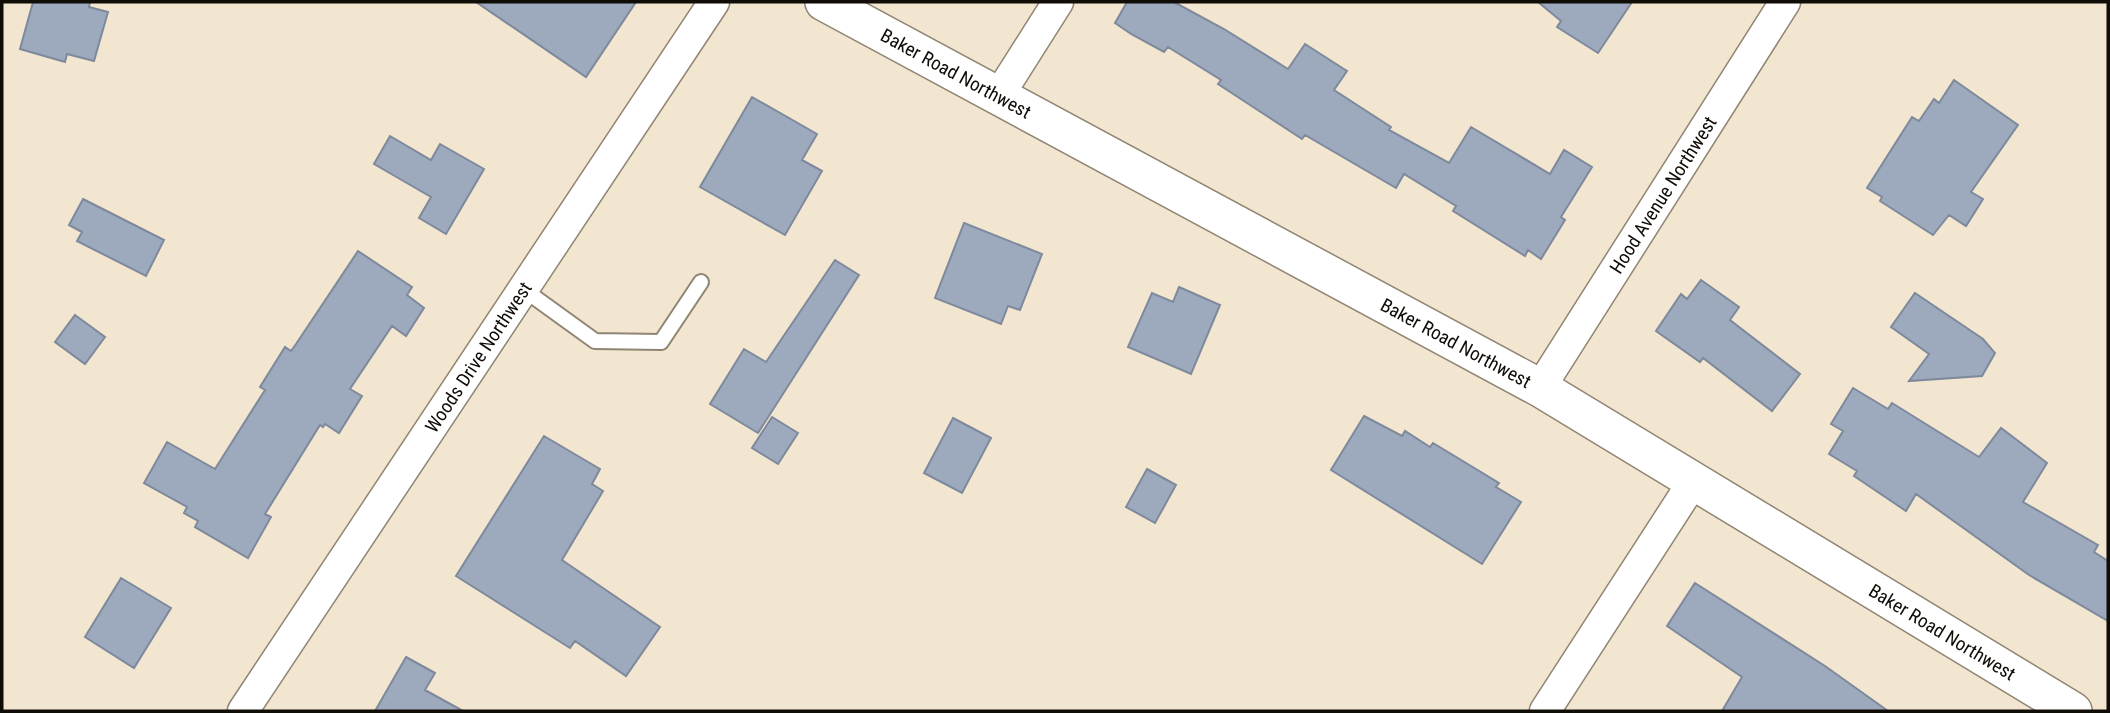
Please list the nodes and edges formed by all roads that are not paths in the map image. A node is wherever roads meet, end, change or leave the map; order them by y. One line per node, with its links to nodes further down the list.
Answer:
1 (714, 2): 7 (street, Woods Drive Northwest)
2 (824, 2): 5 (street, Baker Road Northwest)
3 (1058, 2): 5 (street)
4 (1785, 2): 8 (street, Hood Avenue Northwest)
5 (999, 95): 8 (street, Baker Road Northwest)
6 (701, 282): 7 (lane)
7 (523, 289): 11 (street, Woods Drive Northwest)
8 (1540, 388): 9 (street, Baker Road Northwest)
9 (1695, 479): 10 (street, Baker Road Northwest); 12 (street)
10 (2054, 706)
11 (243, 711)
12 (1545, 711)

